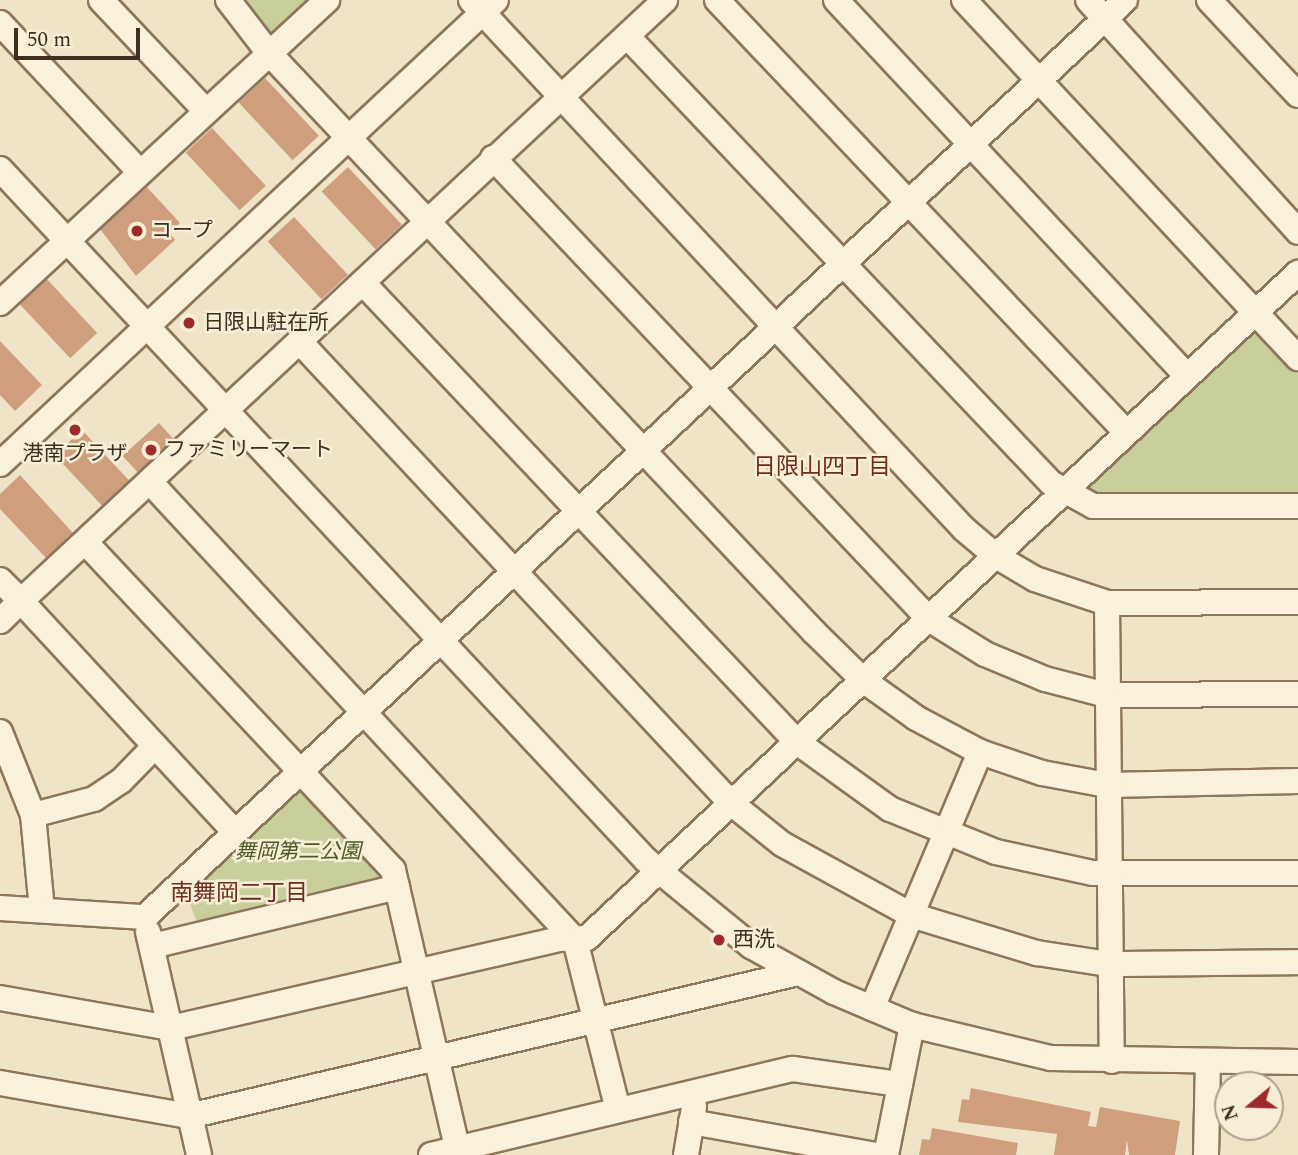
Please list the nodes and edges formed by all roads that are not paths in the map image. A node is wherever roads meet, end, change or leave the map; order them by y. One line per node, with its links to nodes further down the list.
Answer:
1 (101, 0): 19 (street)
2 (228, 0): 15 (street)
3 (327, 0): 15 (street)
4 (665, 0): 14 (street)
5 (717, 0): 25 (street)
6 (836, 0): 21 (street)
7 (964, 0): 16 (street)
8 (1088, 0): 12 (street)
9 (1125, 0): 12 (street)
10 (1209, 0): 17 (street)
11 (482, 5): 18 (street); 20 (street)
12 (1106, 19): 16 (street); 27 (street)
13 (0, 23): 24 (street)
14 (627, 36): 18 (street); 29 (street)
15 (268, 52): 19 (street); 20 (street)
16 (1040, 80): 21 (street); 33 (street)
17 (1298, 95)
18 (559, 97): 22 (street); 35 (street)
19 (206, 111): 24 (street)
20 (350, 136): 26 (street); 34 (street)
21 (973, 144): 25 (street); 38 (street)
22 (493, 158): 26 (street); 39 (street)
23 (0, 169): 28 (street)
24 (141, 172): 28 (street)
25 (908, 203): 29 (street); 41 (street)
26 (429, 221): 31 (street); 42 (street)
27 (1298, 232)
28 (68, 240): 32 (street); 34 (street)
29 (842, 265): 35 (street); 45 (street)
30 (1298, 273): 33 (street)
31 (363, 283): 36 (street); 47 (street)
32 (0, 303)
33 (1258, 311): 37 (street); 38 (street)
34 (149, 325): 40 (street); 43 (street)
35 (776, 327): 39 (street); 49 (street)
36 (300, 342): 40 (street); 50 (street)
37 (1298, 358)
38 (1187, 376): 41 (street)
39 (708, 391): 42 (street); 55 (street)
40 (226, 411): 44 (street); 57 (street)
41 (1126, 432): 45 (street)
42 (644, 449): 47 (street); 58 (street)
43 (0, 464)
44 (151, 483): 48 (street); 61 (street)
45 (1064, 491): 46 (street); 49 (street)
46 (1298, 506)
47 (578, 511): 50 (street); 63 (street)
48 (87, 544): 52 (street); 66 (street)
49 (996, 556): 54 (street); 55 (street)
50 (514, 571): 57 (street); 69 (street)
51 (0, 580): 52 (street)
52 (21, 601): 56 (street); 64 (street)
53 (1298, 602): 54 (street)
54 (1107, 603): 60 (street)
55 (929, 619): 58 (street); 60 (street)
56 (0, 621)
57 (438, 643): 61 (street); 73 (street)
58 (863, 680): 63 (street); 65 (street)
59 (1298, 694): 60 (street)
60 (1107, 695): 68 (street)
61 (366, 711): 66 (street); 81 (street)
62 (0, 732): 70 (street)
63 (797, 742): 69 (street); 72 (street)
64 (155, 746): 70 (street); 71 (street)
65 (981, 752): 68 (street); 72 (street)
66 (301, 770): 71 (street); 76 (street)
67 (1298, 781): 68 (street)
68 (1107, 785): 75 (street)
69 (731, 803): 73 (street); 79 (street)
70 (33, 814): 78 (street)
71 (235, 832): 80 (street)
72 (945, 834): 75 (street); 79 (street)
73 (659, 872): 81 (street); 85 (street)
74 (1298, 873): 75 (street)
75 (1107, 875): 84 (street)
76 (397, 887): 82 (street); 86 (street)
77 (0, 908): 78 (street)
78 (43, 910): 80 (street)
79 (911, 915): 84 (street); 88 (street)
80 (145, 917): 82 (street)
81 (575, 940): 86 (street); 89 (street)
82 (152, 946): 91 (street)
83 (1298, 962): 84 (street)
84 (1109, 964): 93 (street)
85 (798, 973): 88 (street); 89 (street)
86 (416, 974): 91 (street); 92 (street)
87 (0, 999): 91 (street)
88 (872, 1008): 90 (street)
89 (598, 1021): 92 (street); 99 (street)
90 (912, 1025): 93 (street); 97 (street)
91 (171, 1028): 100 (street)
92 (435, 1058): 100 (street); 102 (street)
93 (1112, 1061): 95 (street)
94 (1298, 1062): 95 (street)
95 (1208, 1063): 108 (street)
96 (0, 1083): 100 (street)
97 (900, 1084): 98 (street); 107 (street)
98 (696, 1092): 99 (street); 101 (street)
99 (618, 1110): 102 (street)
100 (189, 1116): 103 (street)
101 (691, 1122): 105 (street); 106 (street)
102 (457, 1153): 104 (street)
103 (199, 1155)
104 (431, 1155)
105 (686, 1155)
106 (876, 1155)
107 (886, 1155)
108 (1206, 1155)

